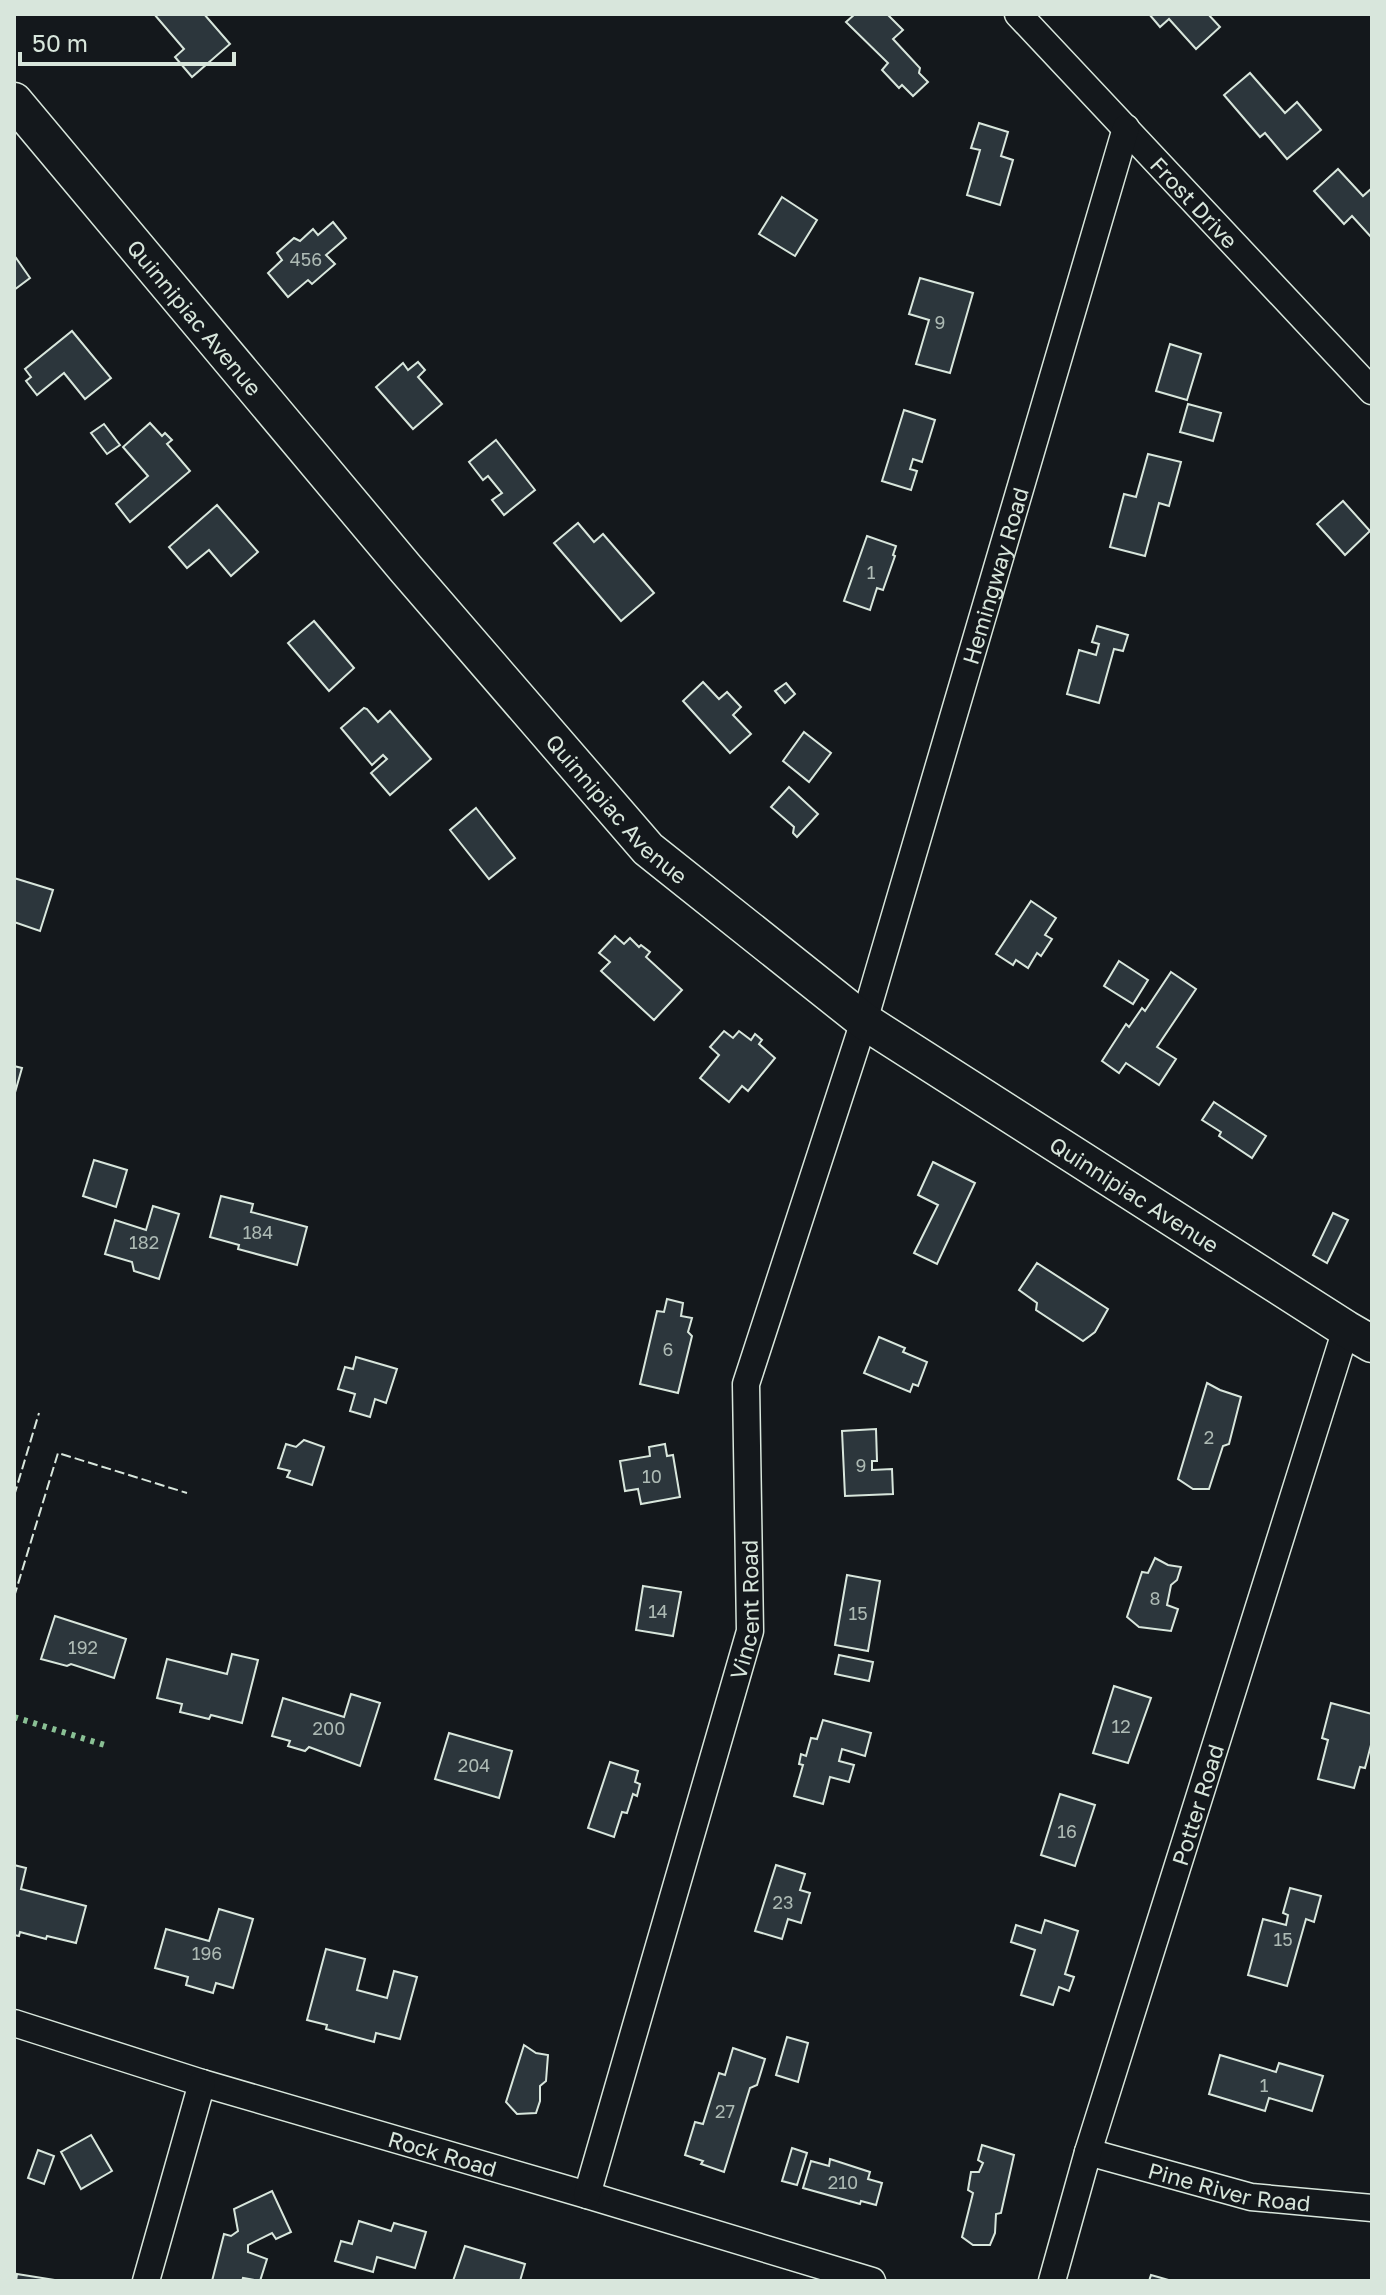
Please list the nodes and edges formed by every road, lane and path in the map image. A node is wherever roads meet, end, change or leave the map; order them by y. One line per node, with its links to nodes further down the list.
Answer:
1 (1018, 14): 3 (street, Frost Drive)
2 (15, 105): 5 (main road, Quinnipiac Avenue)
3 (1126, 128): 4 (street, Frost Drive); 5 (street, Hemingway Road)
4 (1372, 391)
5 (864, 1021): 6 (main road, Quinnipiac Avenue); 10 (street, Vincent Road)
6 (1359, 1336): 9 (street, Potter Road)
7 (14, 2023): 8 (street, Rock Road)
8 (202, 2083): 10 (street, Rock Road); 12 (street)
9 (1088, 2152): 11 (street, Pine River Road); 14 (street, Potter Road)
10 (587, 2195): 13 (street, Rock Road)
11 (1372, 2208)
12 (146, 2281)
13 (872, 2281)
14 (1052, 2281)

